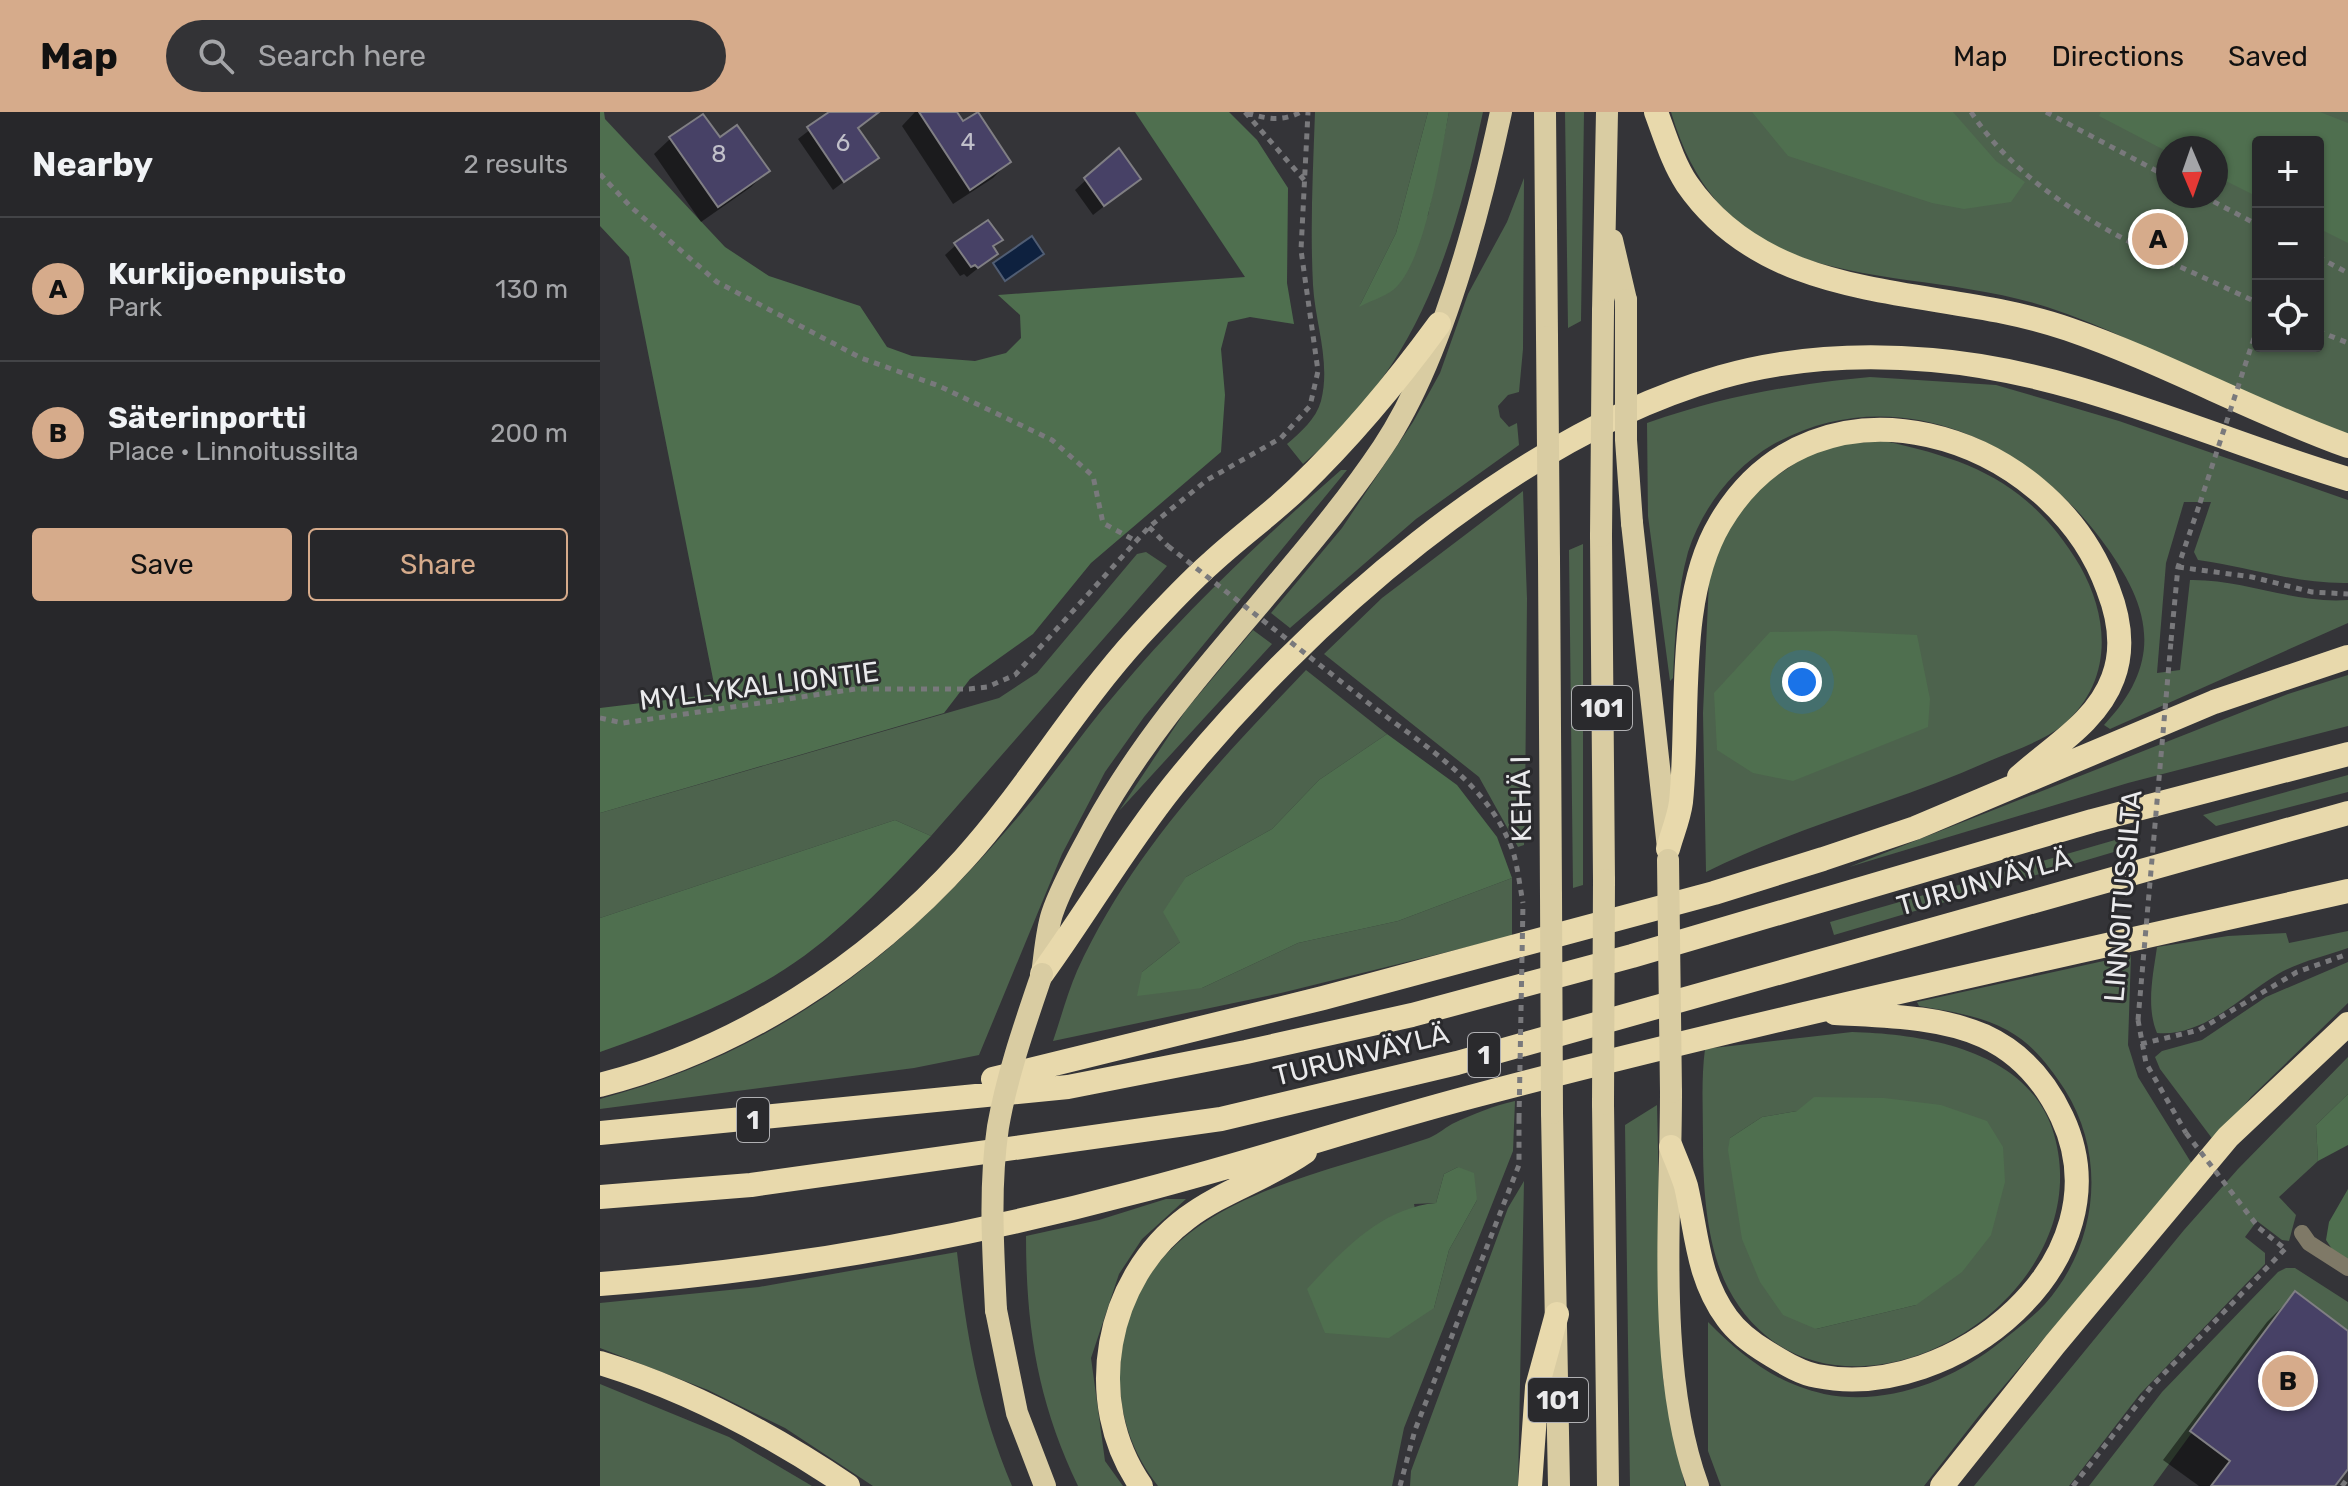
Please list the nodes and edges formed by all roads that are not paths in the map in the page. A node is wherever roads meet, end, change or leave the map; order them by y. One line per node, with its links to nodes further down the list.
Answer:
1 (1501, 112): 6 (highway)
2 (1545, 112): 27 (highway, KEHÄ I / 101, bridge)
3 (1607, 112): 5 (highway, 101)
4 (1656, 112): 7 (highway)
5 (1604, 208): 13 (highway, bridge); 34 (highway, 101, bridge)
6 (1439, 324): 15 (highway); 18 (highway)
7 (2348, 446)
8 (2348, 479): 15 (highway)
9 (2348, 657): 11 (highway)
10 (2348, 754): 19 (highway, TURUNVÄYLÄ / 1)
11 (2002, 792): 13 (highway); 19 (highway)
12 (2348, 813): 23 (highway, TURUNVÄYLÄ / 1)
13 (1668, 855): 22 (highway, bridge)
14 (2348, 891): 16 (highway)
15 (1042, 974): 30 (highway, bridge)
16 (1804, 1011): 21 (highway); 22 (highway)
17 (2348, 1024): 36 (highway)
18 (600, 1085)
19 (905, 1103): 20 (highway, TURUNVÄYLÄ / 1)
20 (600, 1133)
21 (1324, 1140): 26 (highway); 31 (highway)
22 (1671, 1147): 35 (highway)
23 (600, 1197)
24 (2302, 1233): 25 (street)
25 (2348, 1268)
26 (600, 1284)
27 (1557, 1314): 32 (highway); 33 (highway, KEHÄ I / 101)
28 (600, 1363): 29 (highway)
29 (848, 1486)
30 (1045, 1486)
31 (1141, 1486)
32 (1530, 1486)
33 (1559, 1486)
34 (1608, 1486)
35 (1698, 1486)
36 (1942, 1486)

